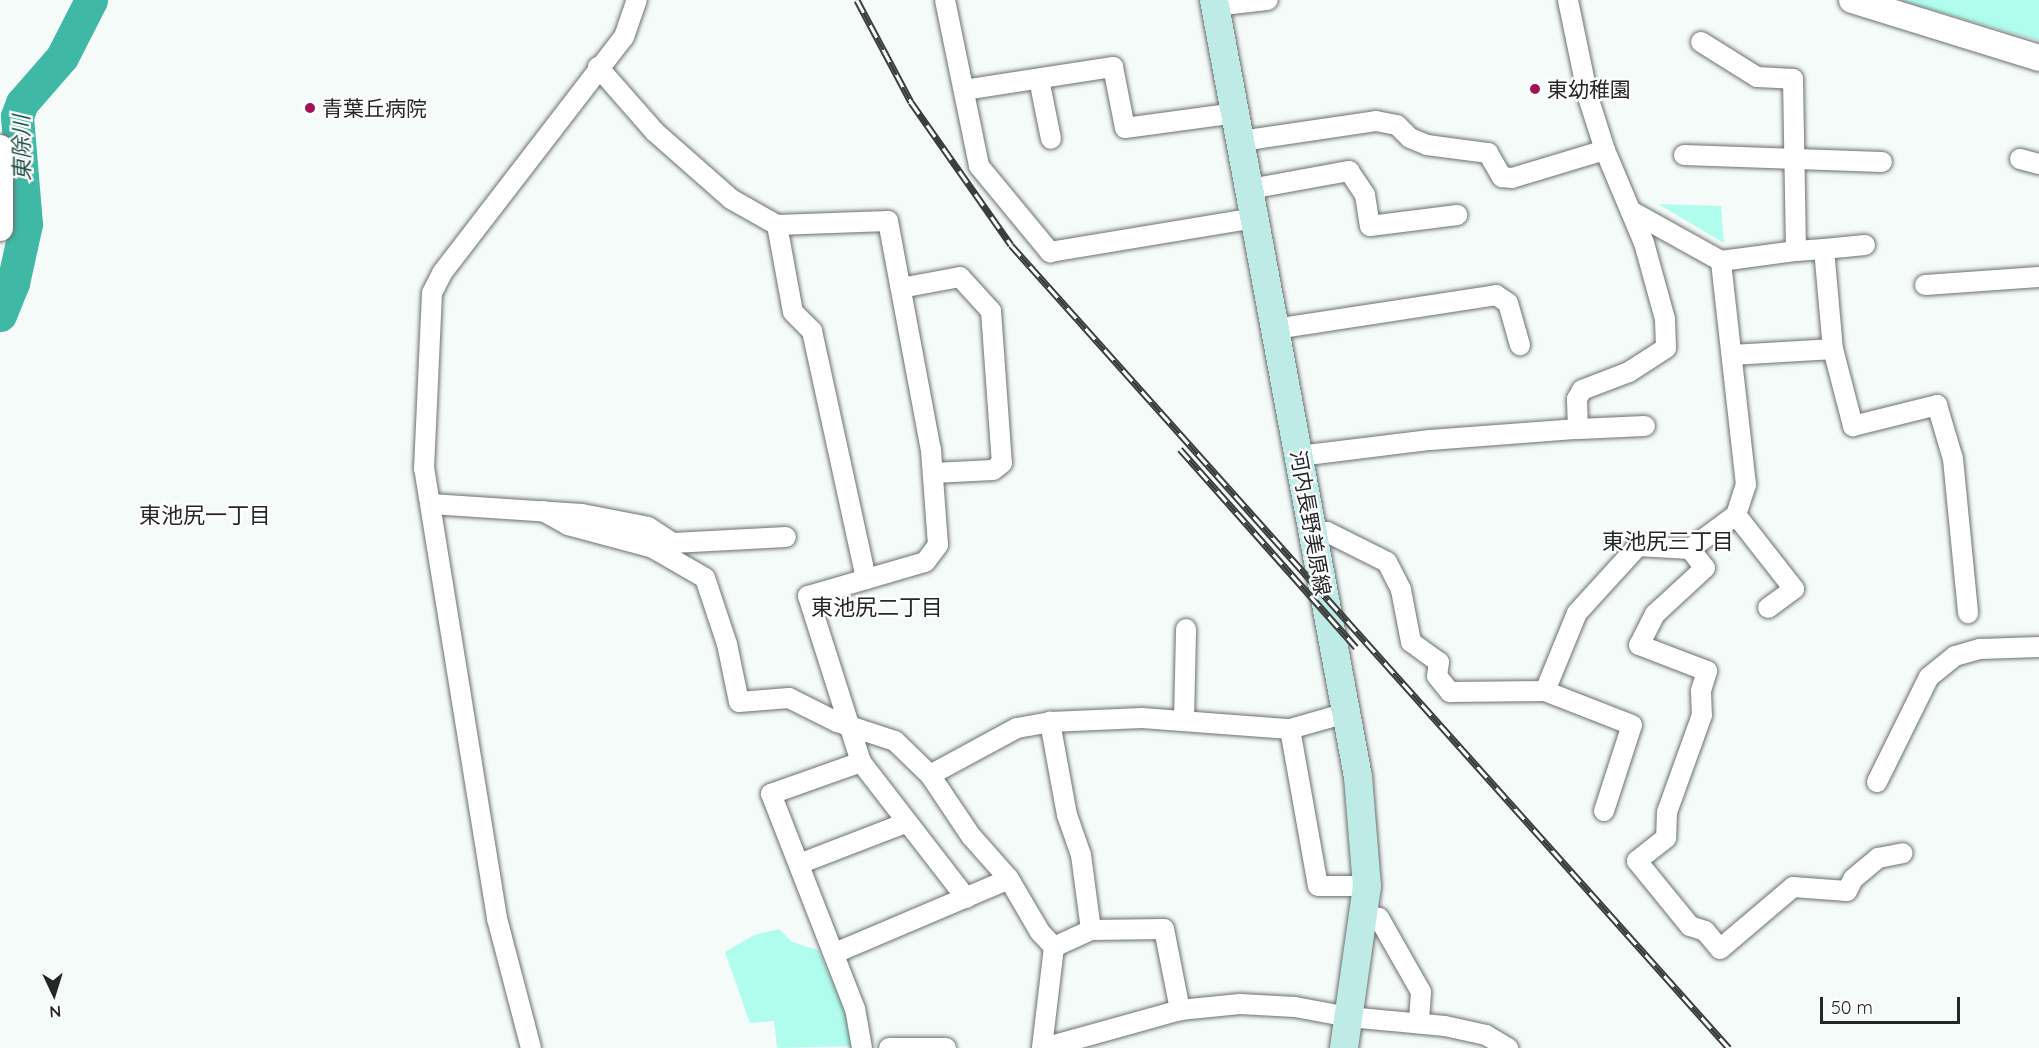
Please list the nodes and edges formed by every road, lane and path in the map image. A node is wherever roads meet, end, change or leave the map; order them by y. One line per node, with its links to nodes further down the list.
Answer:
1 (637, 0): 9 (street)
2 (945, 0): 11 (street)
3 (1268, 0): 6 (street)
4 (1568, 0): 16 (street)
5 (1852, 0): 8 (street)
6 (1214, 3): 12 (main road, 河内長野美原線)
7 (1701, 42): 18 (street)
8 (2039, 58)
9 (598, 67): 24 (street); 41 (street)
10 (1039, 78): 11 (street); 12 (street); 13 (street)
11 (964, 90): 23 (street)
12 (1236, 113): 14 (main road, 河内長野美原線)
13 (1051, 139)
14 (1241, 141): 16 (street); 20 (main road, 河内長野美原線)
15 (0, 148): 25 (street)
16 (1605, 150): 21 (street)
17 (1684, 155): 18 (street)
18 (1793, 161): 19 (street); 28 (street)
19 (1882, 162)
20 (1250, 189): 22 (street); 23 (main road, 河内長野美原線)
21 (1630, 211): 29 (street); 38 (street)
22 (1457, 215)
23 (1256, 218): 33 (main road, 河内長野美原線)
24 (777, 225): 32 (street); 47 (street)
25 (0, 228)
26 (1865, 245): 27 (street)
27 (1824, 249): 28 (street); 35 (street)
28 (1796, 251): 29 (street)
29 (1721, 261): 36 (street)
30 (2039, 277): 31 (street)
31 (1925, 285)
32 (901, 288): 40 (street); 40 (street)
33 (1275, 329): 34 (street); 39 (main road, 河内長野美原線)
34 (1520, 345)
35 (1833, 349): 36 (street); 49 (street)
36 (1733, 355): 43 (street)
37 (1645, 426): 38 (street)
38 (1578, 429): 39 (street)
39 (1299, 456): 44 (main road, 河内長野美原線)
40 (933, 473): 47 (street)
41 (431, 504): 42 (street); 75 (street)
42 (543, 512): 45 (street); 56 (street)
43 (1736, 515): 46 (street); 48 (street)
44 (1313, 534): 52 (street); 53 (main road, 河内長野美原線)
45 (786, 537)
46 (1690, 549): 52 (street); 63 (street)
47 (866, 579): 56 (street)
48 (1768, 608)
49 (1968, 613)
50 (1186, 629): 54 (street)
51 (2039, 647): 60 (street)
52 (1545, 691): 61 (street)
53 (1346, 713): 57 (street); 66 (main road, 河内長野美原線)
54 (1184, 720): 55 (street); 57 (street)
55 (1050, 722): 59 (street); 69 (street)
56 (849, 726): 58 (street); 59 (street)
57 (1290, 729): 66 (street)
58 (861, 762): 62 (street); 64 (street)
59 (930, 775): 65 (street)
60 (1877, 782)
61 (1604, 811)
62 (905, 823): 64 (street); 67 (street)
63 (1903, 853)
64 (799, 864): 71 (street)
65 (1009, 879): 67 (street); 70 (street)
66 (1367, 886): 68 (main road, 河内長野美原線)
67 (966, 898): 71 (street)
68 (1364, 915): 73 (main road, 河内長野美原線); 74 (street)
69 (1091, 930): 70 (street); 72 (street)
70 (1054, 947): 79 (street)
71 (835, 953): 76 (street)
72 (1180, 1010): 73 (street); 79 (street)
73 (1349, 1017): 74 (street); 80 (main road, 河内長野美原線)
74 (1419, 1023): 81 (street)
75 (531, 1048)
76 (862, 1048)
77 (889, 1048): 78 (street)
78 (946, 1048)
79 (1043, 1048)
80 (1344, 1048)
81 (1508, 1048)

